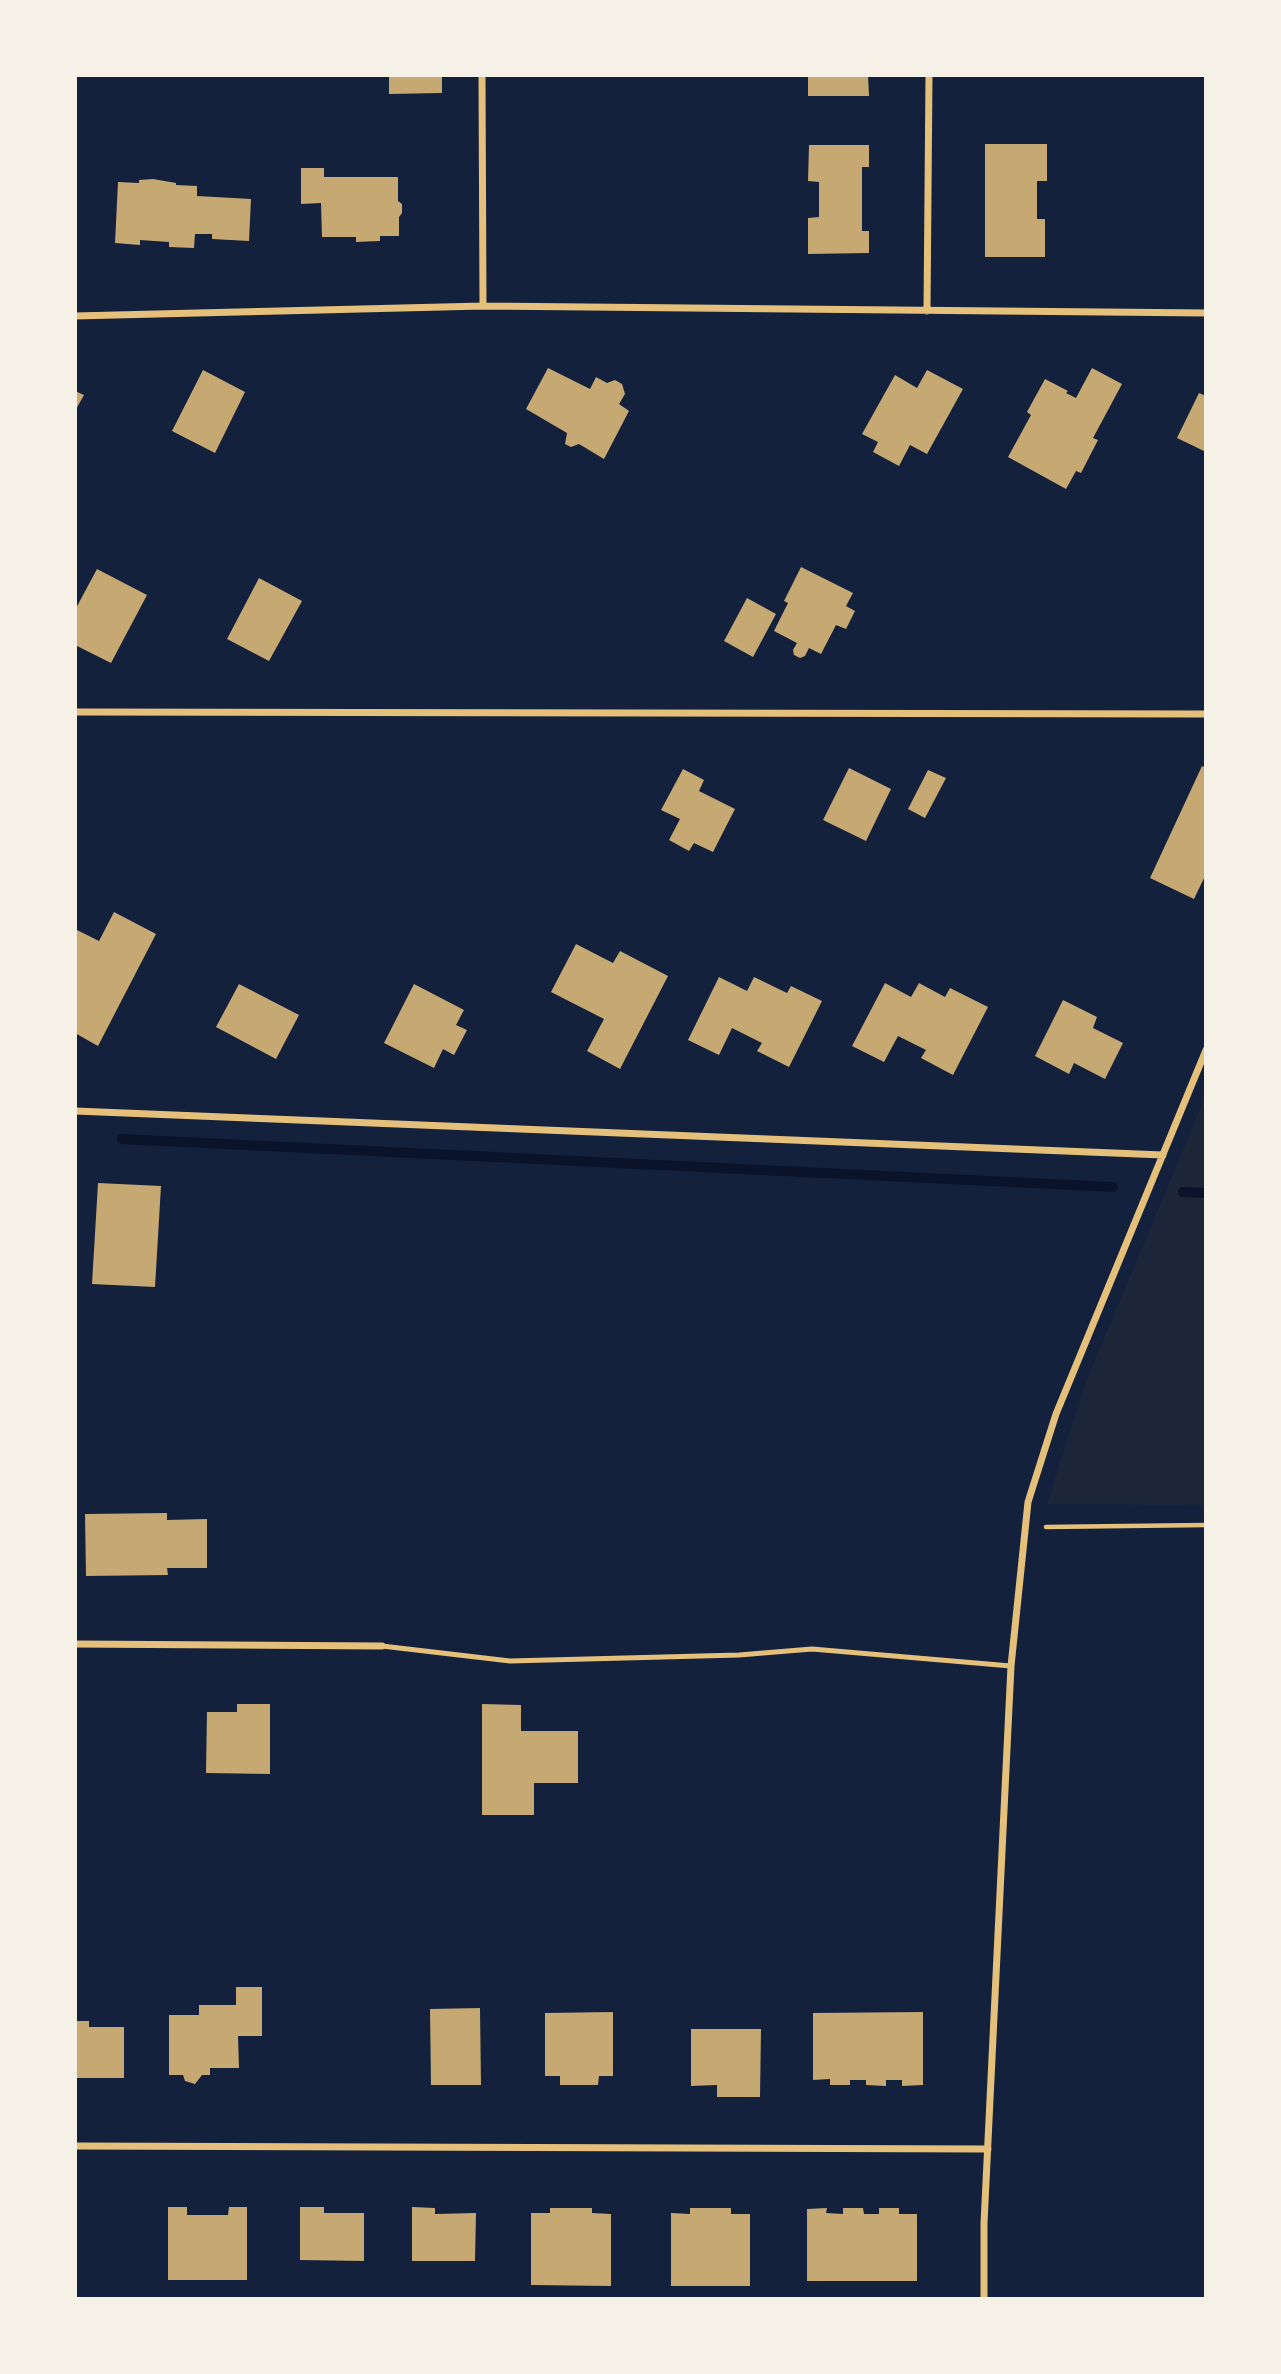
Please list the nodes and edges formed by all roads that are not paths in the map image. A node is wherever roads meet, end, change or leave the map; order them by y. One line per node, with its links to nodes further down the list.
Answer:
1 (482, 75): 3 (street)
2 (929, 75): 4 (street)
3 (483, 306): 4 (street); 6 (street)
4 (927, 311): 5 (street)
5 (1206, 313)
6 (75, 316)
7 (75, 712): 8 (street)
8 (1206, 714)
9 (1206, 1050): 11 (street)
10 (75, 1111): 11 (street)
11 (1163, 1155): 14 (street)
12 (75, 1644): 13 (street)
13 (382, 1646): 14 (lane)
14 (1011, 1666): 16 (street)
15 (75, 2146): 16 (street)
16 (988, 2149): 17 (street)
17 (984, 2299)

